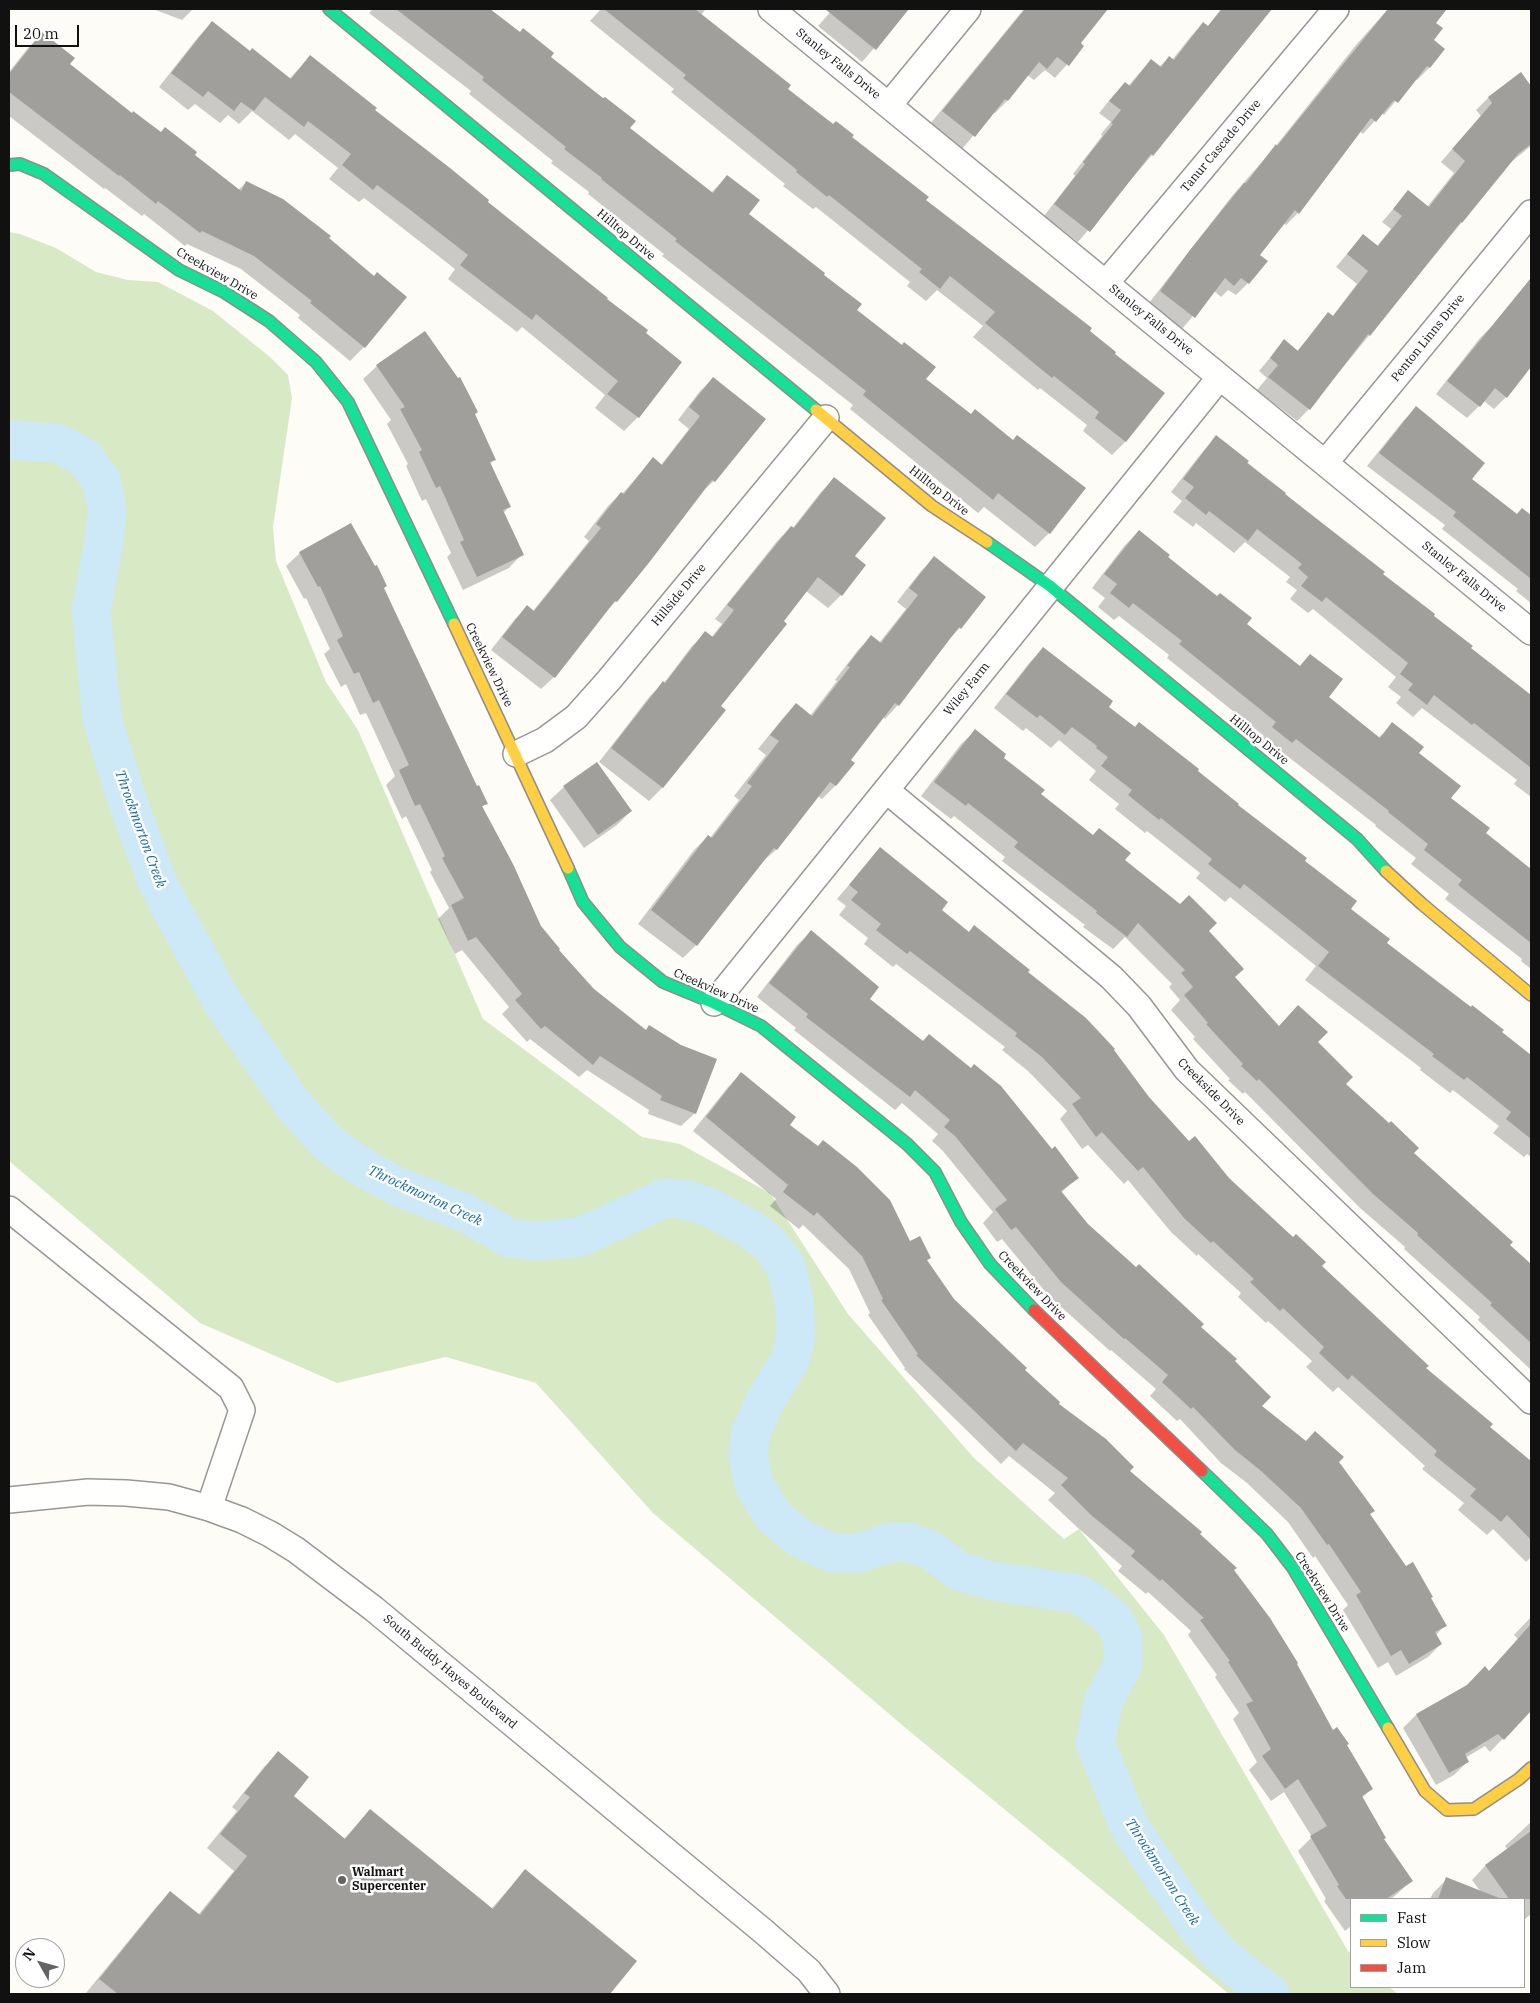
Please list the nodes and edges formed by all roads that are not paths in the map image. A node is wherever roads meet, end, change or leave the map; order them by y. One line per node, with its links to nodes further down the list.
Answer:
1 (329, 9): 10 (street, Hilltop Drive)
2 (771, 9): 5 (street, Stanley Falls Drive)
3 (968, 9): 5 (street)
4 (1336, 9): 8 (street, Tanur Cascade Drive)
5 (888, 105): 8 (street, Stanley Falls Drive)
6 (9, 164): 14 (street, Creekview Drive)
7 (1531, 213): 11 (street, Penton Linns Drive)
8 (1106, 283): 9 (street, Stanley Falls Drive)
9 (1220, 377): 11 (street, Stanley Falls Drive); 12 (street, Wiley Farm)
10 (826, 418): 12 (street, Hilltop Drive); 14 (street, Hillside Drive)
11 (1325, 463): 13 (street, Stanley Falls Drive)
12 (1050, 586): 15 (street, Wiley Farm); 16 (street, Hilltop Drive)
13 (1531, 632)
14 (516, 754): 17 (street, Creekview Drive)
15 (886, 790): 17 (street, Wiley Farm); 19 (street, Creekside Drive)
16 (1531, 995)
17 (714, 1003): 22 (street, Creekview Drive)
18 (9, 1209): 21 (street)
19 (1531, 1401)
20 (9, 1500): 21 (street, South Buddy Hayes Boulevard)
21 (209, 1508): 23 (street, South Buddy Hayes Boulevard)
22 (1531, 1768)
23 (826, 1994)

